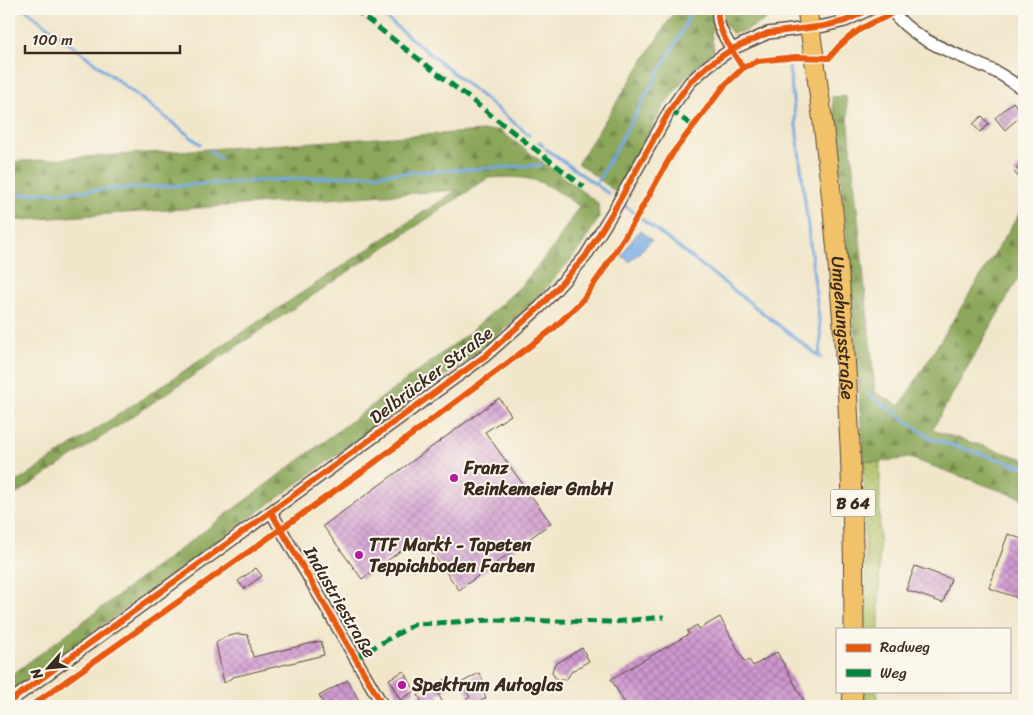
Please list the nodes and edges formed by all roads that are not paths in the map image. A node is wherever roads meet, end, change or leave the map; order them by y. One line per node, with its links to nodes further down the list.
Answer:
1 (718, 9): 6 (street)
2 (807, 9): 5 (main road, B 64)
3 (870, 9): 5 (street, Delbrücker Straße)
4 (891, 9): 7 (street)
5 (810, 28): 6 (street, Delbrücker Straße); 9 (main road, Umgehungsstraße / B 64)
6 (732, 49): 8 (street, Delbrücker Straße)
7 (1024, 90)
8 (271, 512): 11 (street, Delbrücker Straße); 12 (street, Industriestraße)
9 (854, 628)
10 (852, 692): 13 (main road)
11 (9, 702)
12 (383, 706)
13 (852, 706)

